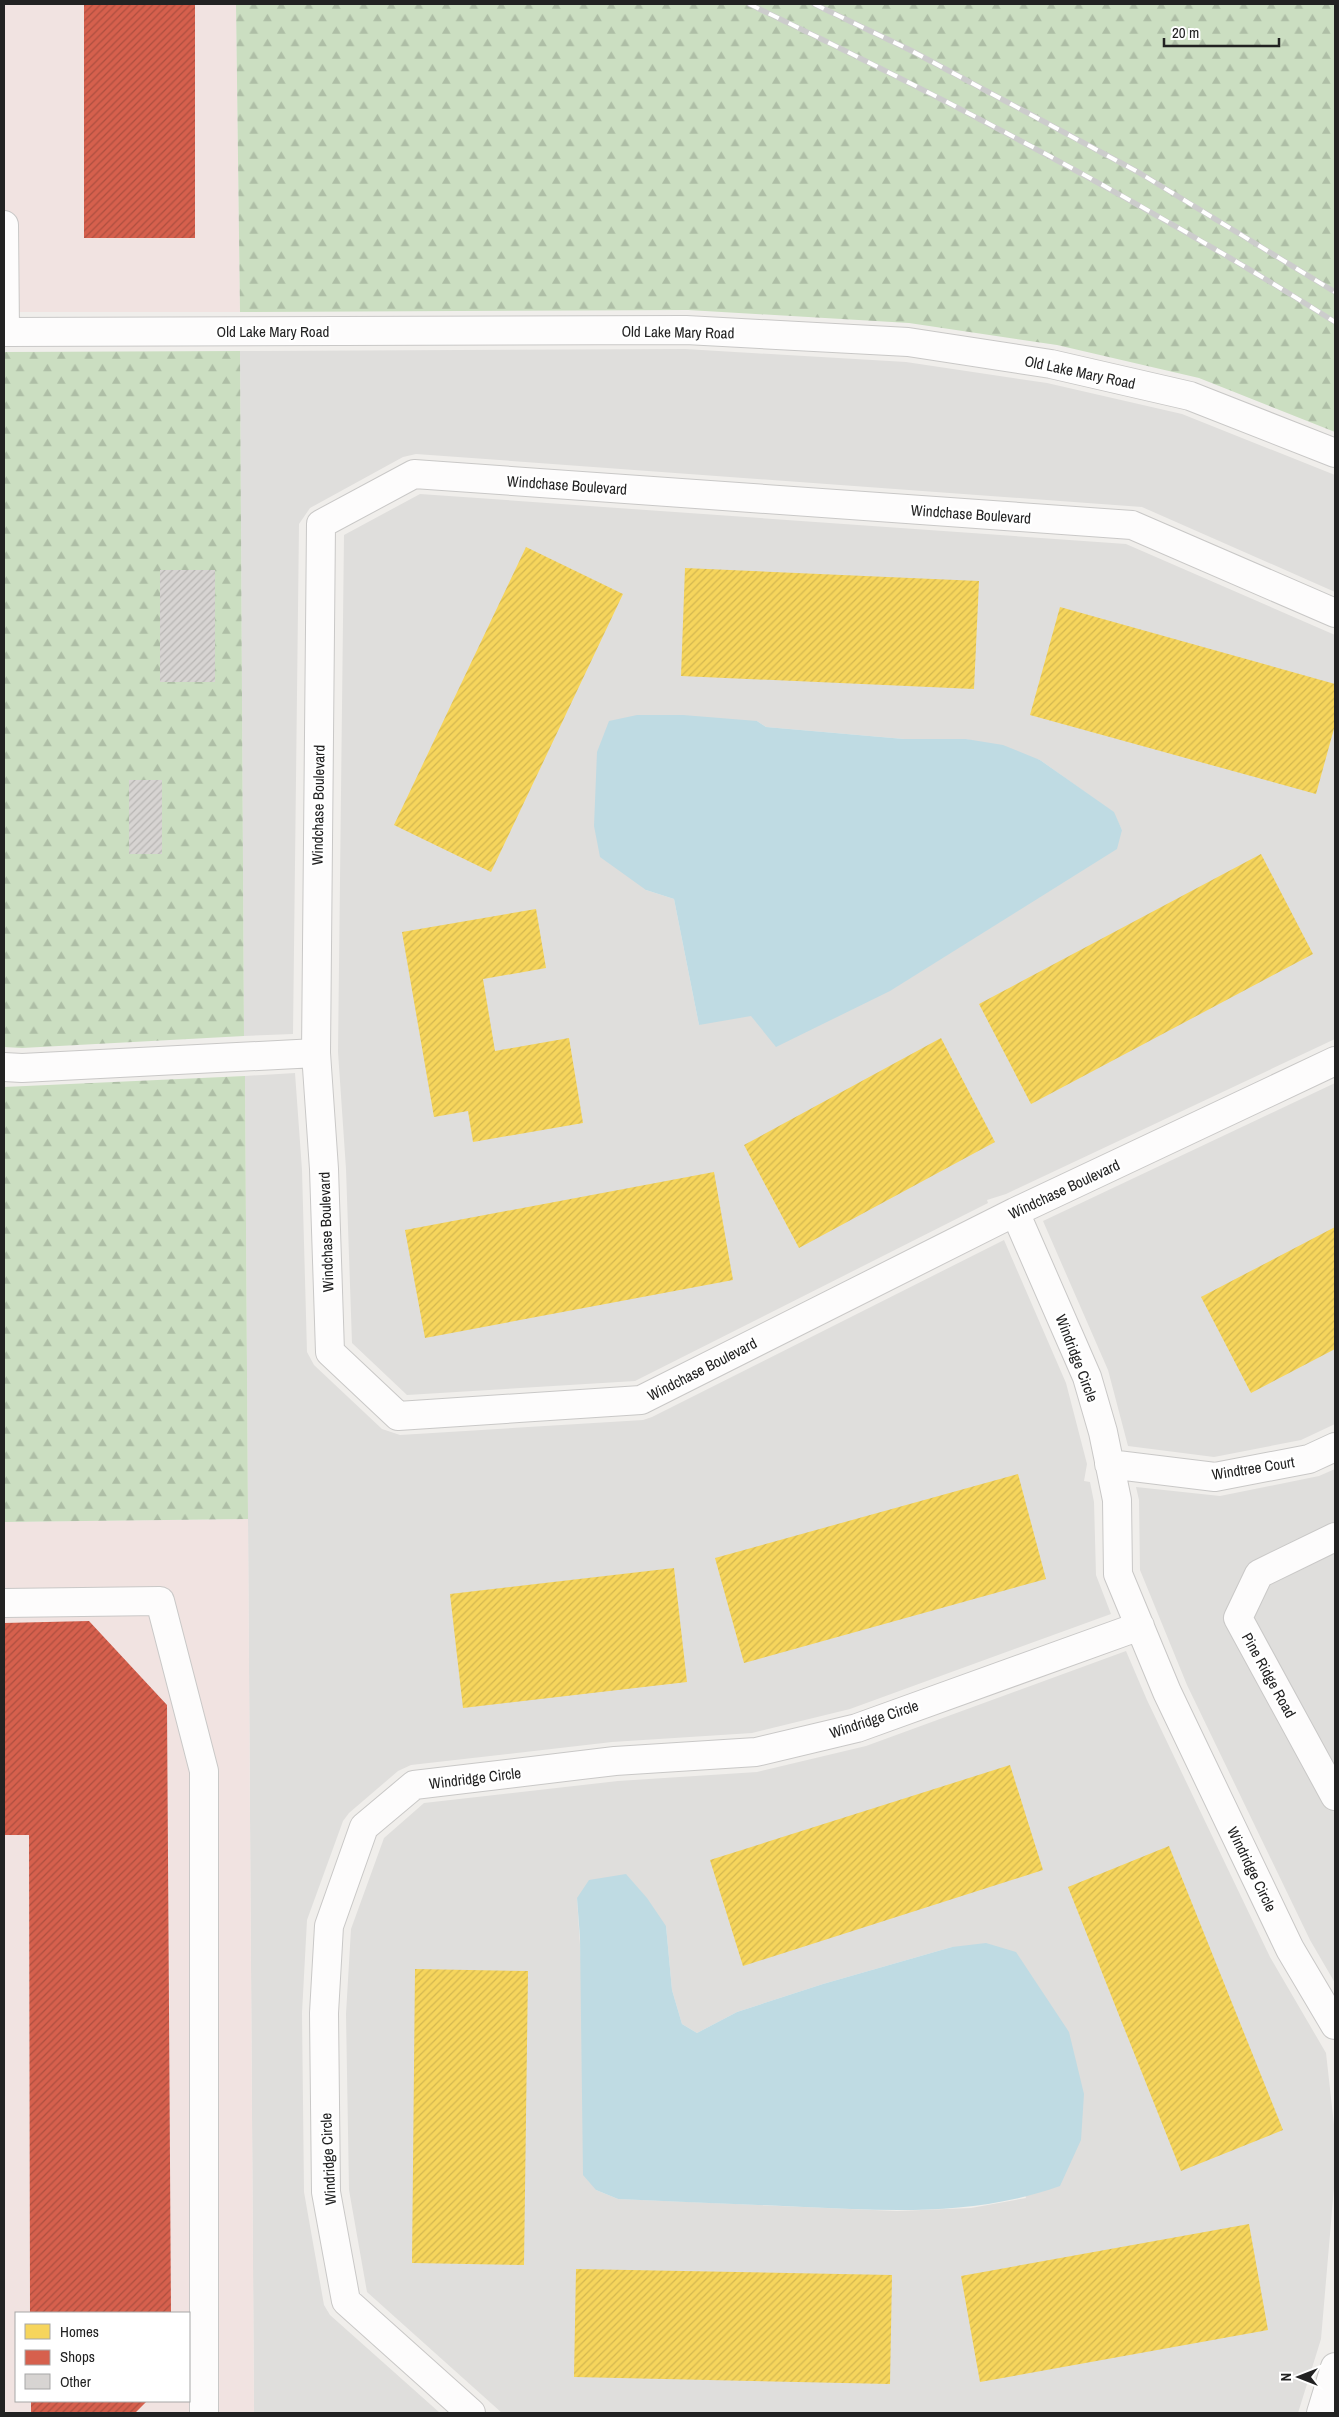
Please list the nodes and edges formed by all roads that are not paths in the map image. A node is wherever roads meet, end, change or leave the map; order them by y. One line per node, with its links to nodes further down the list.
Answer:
1 (4, 225): 2 (street)
2 (5, 332): 3 (street, Old Lake Mary Road)
3 (1335, 453)
4 (1335, 613): 5 (street, Windchase Boulevard)
5 (316, 1053): 7 (street); 8 (street, Windchase Boulevard)
6 (1335, 1061): 8 (street, Windchase Boulevard)
7 (4, 1067)
8 (1015, 1212): 10 (street, Windridge Circle)
9 (1335, 1447): 10 (street, Windtree Court)
10 (1109, 1464): 13 (street, Windridge Circle)
11 (1335, 1537): 14 (street, Pine Ridge Road)
12 (4, 1603): 17 (street)
13 (1140, 1626): 15 (street, Windridge Circle); 18 (street, Windridge Circle)
14 (1335, 1796)
15 (1335, 2025)
16 (1335, 2367): 19 (street)
17 (204, 2413)
18 (471, 2413)
19 (1321, 2413)

